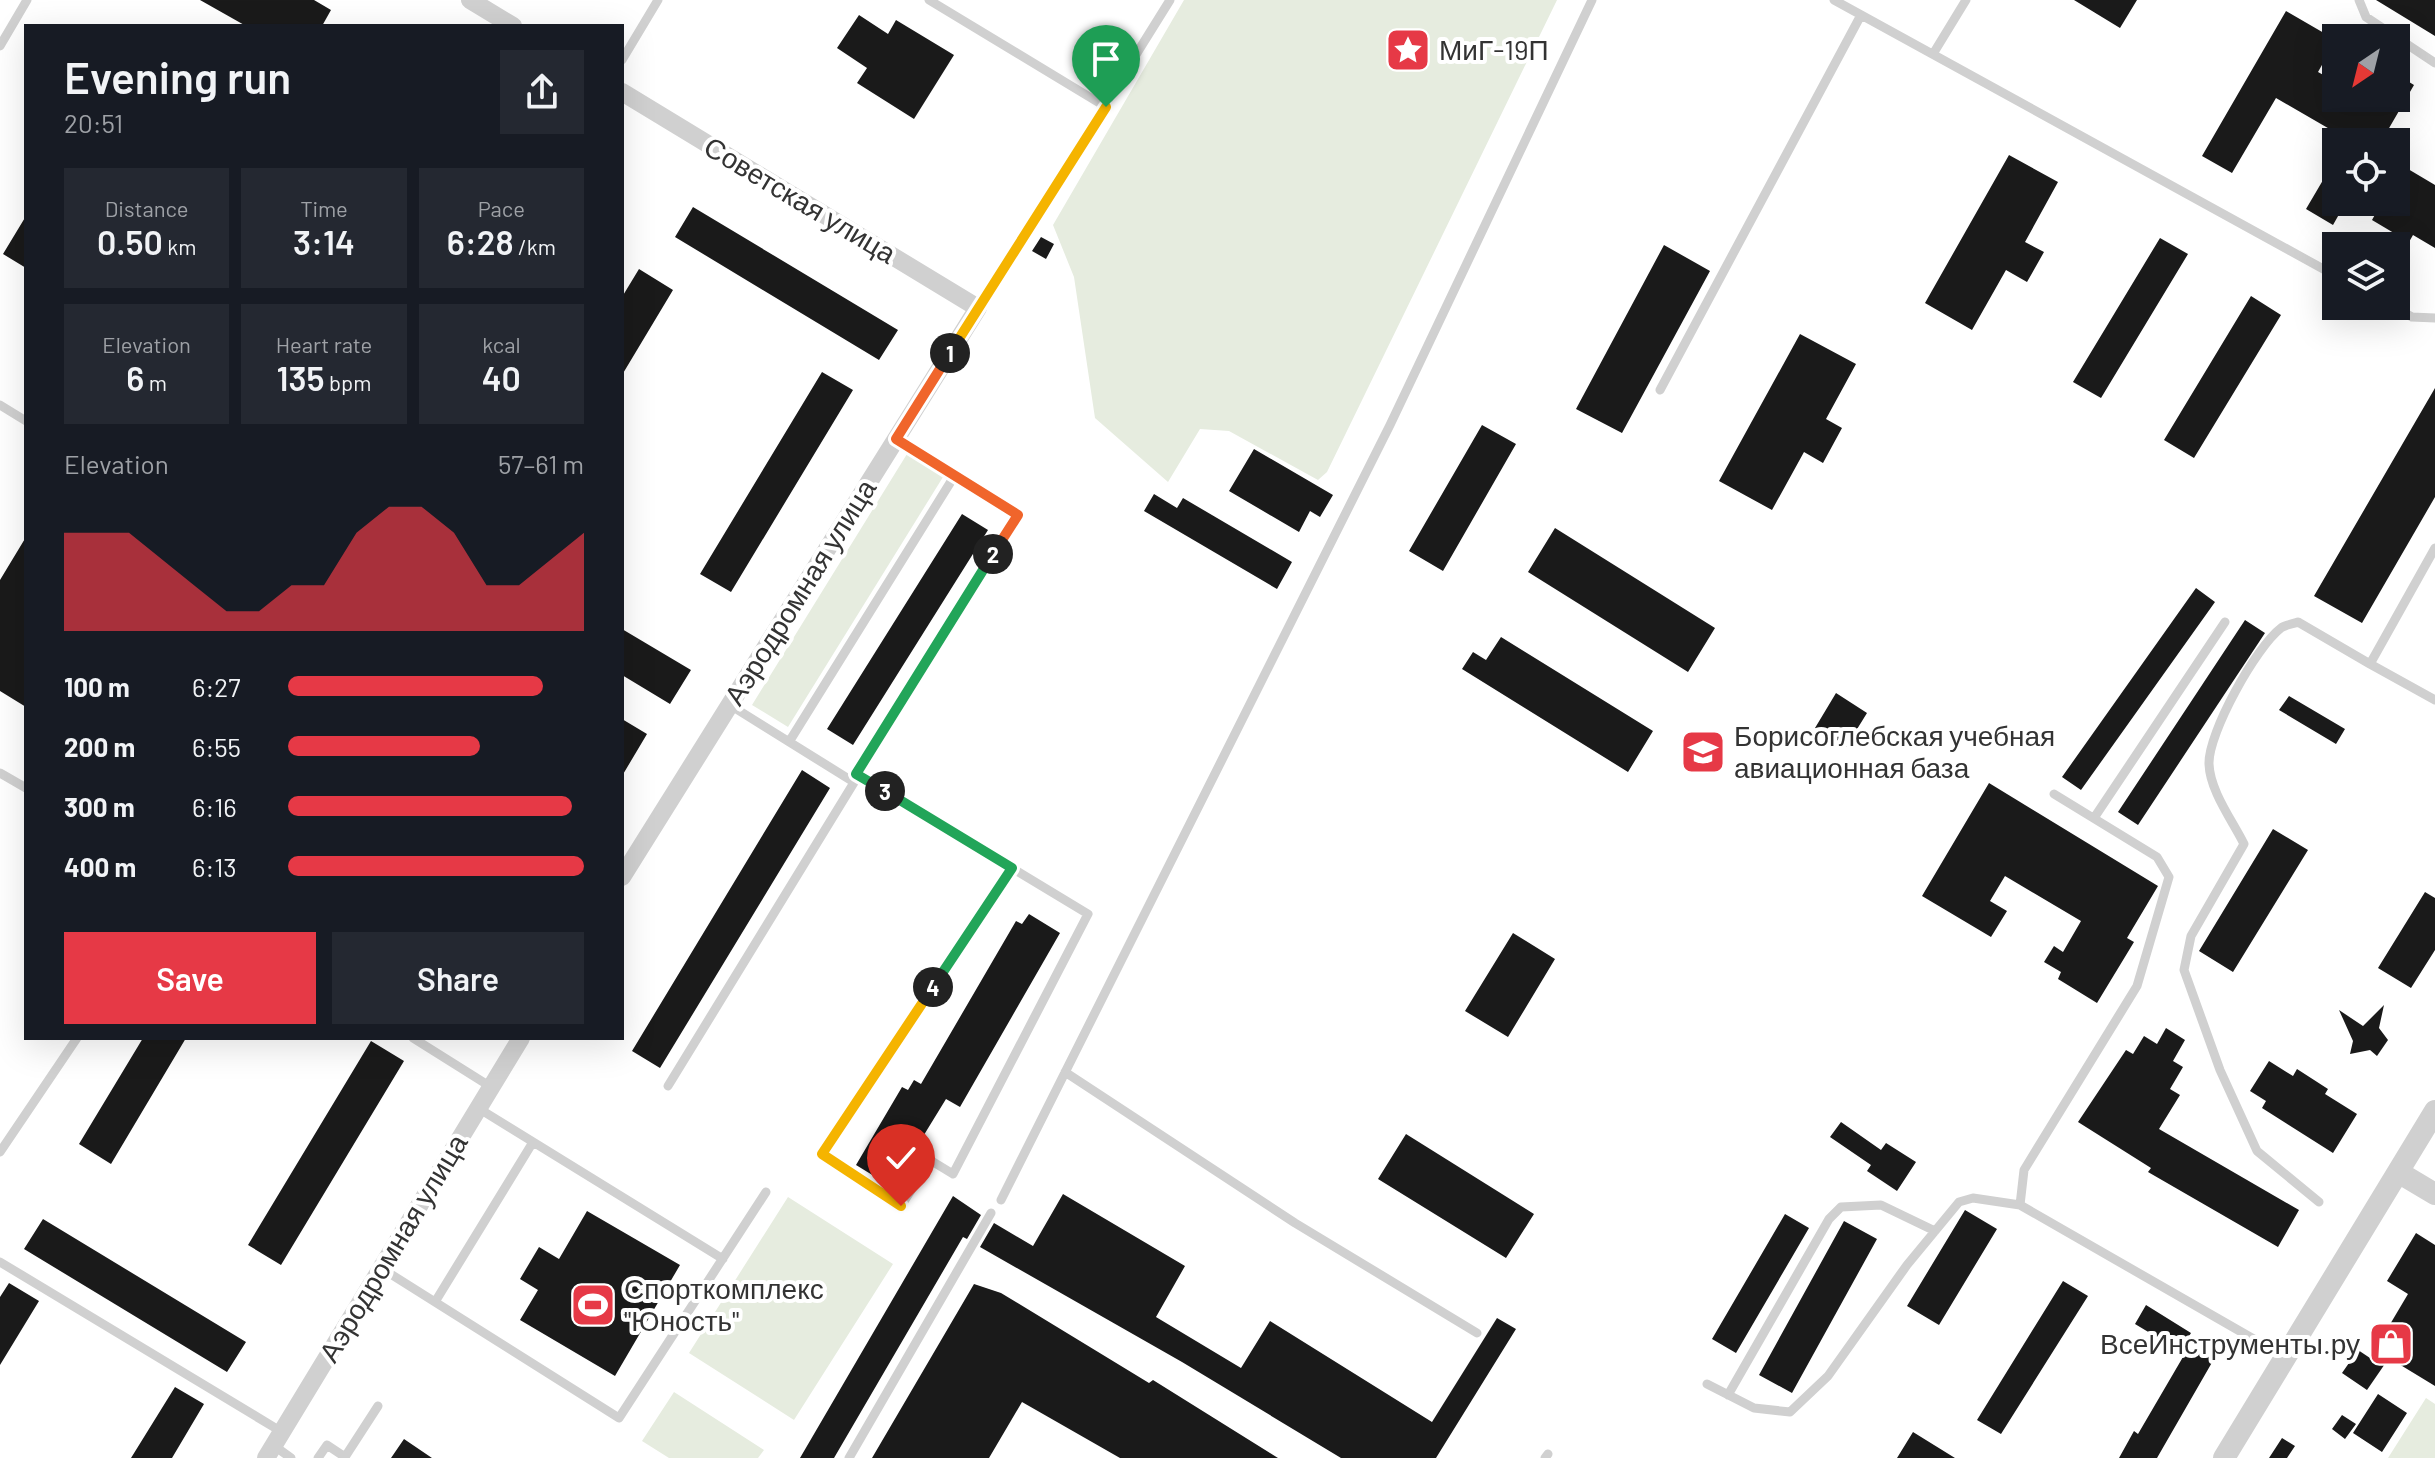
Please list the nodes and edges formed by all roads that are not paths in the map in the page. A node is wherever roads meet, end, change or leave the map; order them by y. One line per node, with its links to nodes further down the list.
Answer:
1 (27, 0): 12 (lane)
2 (470, 0): 11 (street)
3 (658, 0): 14 (lane)
4 (929, 0): 17 (lane)
5 (1170, 0): 17 (lane)
6 (1592, 0): 43 (lane)
7 (1834, 0): 10 (lane)
8 (1966, 0): 13 (lane)
9 (2359, 0): 15 (lane)
10 (1861, 15): 13 (lane); 22 (lane)
11 (510, 24)
12 (0, 46)
13 (1933, 54): 18 (lane)
14 (624, 57)
15 (2435, 63)
16 (624, 93): 19 (street, Советская улица)
17 (1106, 107): 19 (lane)
18 (2322, 268)
19 (978, 308): 25 (street, Аэродромная улица)
20 (2410, 316): 21 (lane)
21 (2435, 318)
22 (1660, 390)
23 (0, 405): 24 (lane)
24 (24, 420)
25 (896, 439): 26 (lane); 31 (street, Аэродромная улица)
26 (955, 475): 32 (lane); 34 (lane)
27 (2435, 548): 29 (lane)
28 (2225, 622): 37 (lane)
29 (2370, 664): 30 (lane); 54 (lane)
30 (2435, 700)
31 (730, 705): 32 (lane); 39 (street, Аэродромная улица)
32 (789, 742): 34 (lane)
33 (0, 773): 35 (lane)
34 (854, 777): 38 (lane); 44 (lane)
35 (24, 787)
36 (2054, 794): 37 (lane)
37 (2094, 818): 55 (lane)
38 (1012, 868): 38 (lane)
39 (624, 874)
40 (76, 1040): 49 (lane)
41 (416, 1040): 45 (lane)
42 (520, 1040): 45 (street, Аэродромная улица)
43 (1065, 1072): 53 (lane); 62 (lane)
44 (668, 1086)
45 (491, 1087): 46 (street, Аэродромная улица)
46 (478, 1108): 48 (lane); 60 (street, Аэродромная улица)
47 (2435, 1111): 50 (street)
48 (533, 1142): 58 (lane); 61 (lane)
49 (0, 1152)
50 (2398, 1172): 52 (street); 63 (street)
51 (766, 1192): 58 (lane)
52 (2435, 1194)
53 (1001, 1200)
54 (2319, 1202)
55 (2020, 1205): 57 (lane); 63 (lane)
56 (991, 1213): 70 (lane)
57 (1935, 1231): 65 (lane); 65 (lane)
58 (723, 1259): 61 (lane)
59 (0, 1262): 67 (lane)
60 (381, 1268): 61 (lane); 67 (street, Аэродромная улица)
61 (435, 1302)
62 (1477, 1333)
63 (2285, 1357): 71 (street)
64 (1707, 1384): 65 (lane)
65 (1728, 1395)
66 (378, 1406): 69 (lane)
67 (274, 1445): 68 (lane)
68 (291, 1458)
69 (318, 1458)
70 (849, 1458)
71 (2224, 1458)

